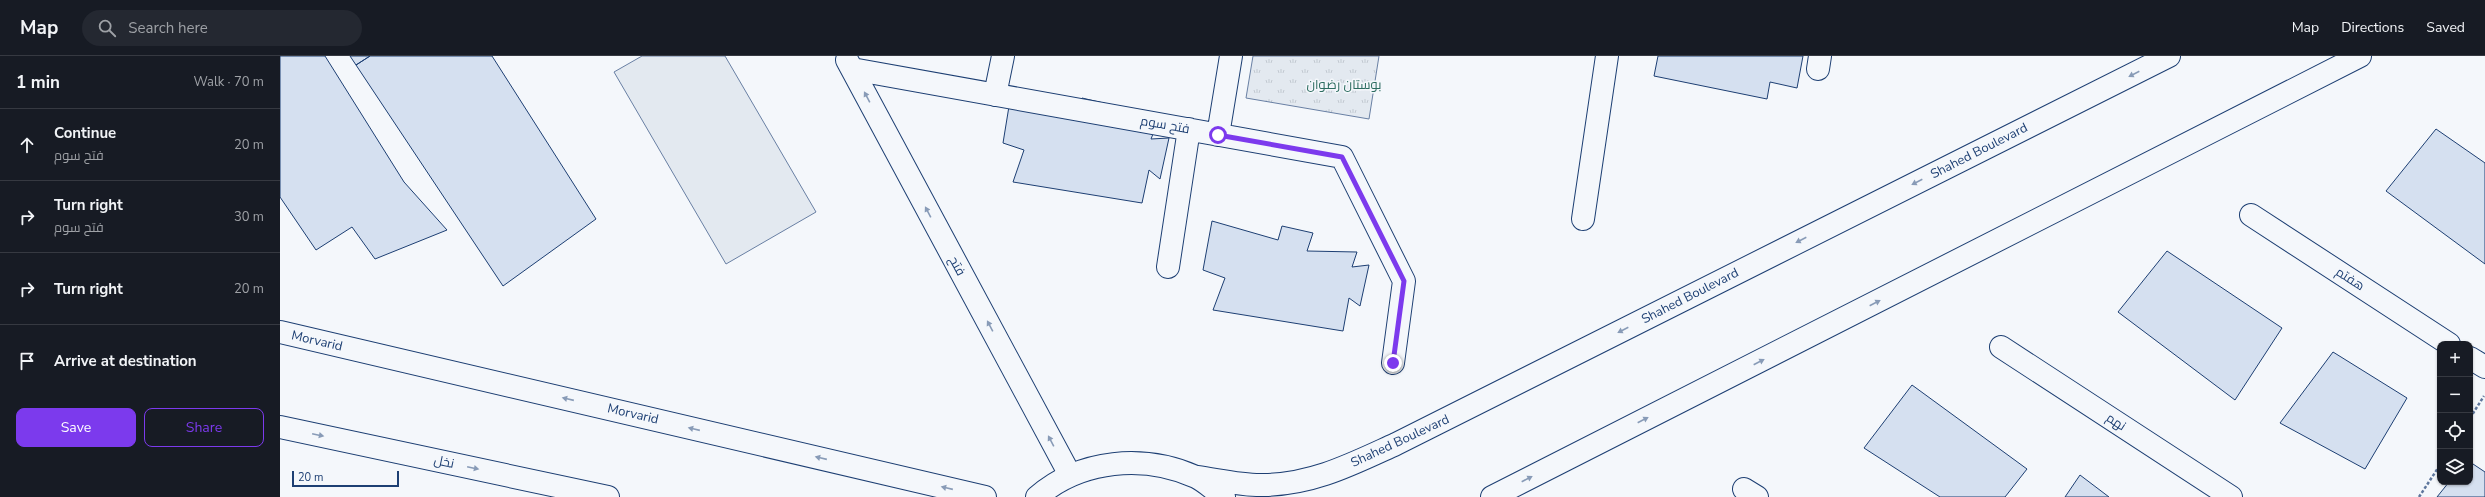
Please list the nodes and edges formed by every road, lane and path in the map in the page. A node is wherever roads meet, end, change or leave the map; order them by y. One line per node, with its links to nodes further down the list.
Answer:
1 (1003, 56): 7 (main road)
2 (1231, 56): 9 (main road)
3 (1607, 56): 11 (main road)
4 (2168, 56): 24 (main road, Shahed Boulevard, one-way to 24)
5 (2360, 56): 29 (main road, one-way to 5)
6 (848, 63): 7 (main road, فتح سوم); 23 (main road, فتح, one-way to 6)
7 (995, 95): 8 (main road, فتح سوم)
8 (1189, 129): 9 (main road, فتح سوم); 12 (main road)
9 (1218, 135): 17 (main road, فتح سوم)
10 (2251, 215): 14 (main road, هفتم)
11 (1583, 219)
12 (1168, 267)
13 (280, 332): 26 (main road, Morvarid, one-way to 13)
14 (2444, 341)
15 (2001, 347): 30 (main road, نهم)
16 (2473, 360): 18 (main road)
17 (1393, 363)
18 (2485, 367)
19 (2485, 394): 20 (path)
20 (2473, 413)
21 (281, 430): 25 (main road, نخل, one-way to 25)
22 (2437, 470): 31 (path)
23 (1070, 475): 24 (main road); 27 (main road)
24 (1197, 478): 28 (main road)
25 (608, 497)
26 (986, 497)
27 (1037, 497)
28 (1224, 497)
29 (1492, 497)
30 (2231, 497)
31 (2419, 497)

